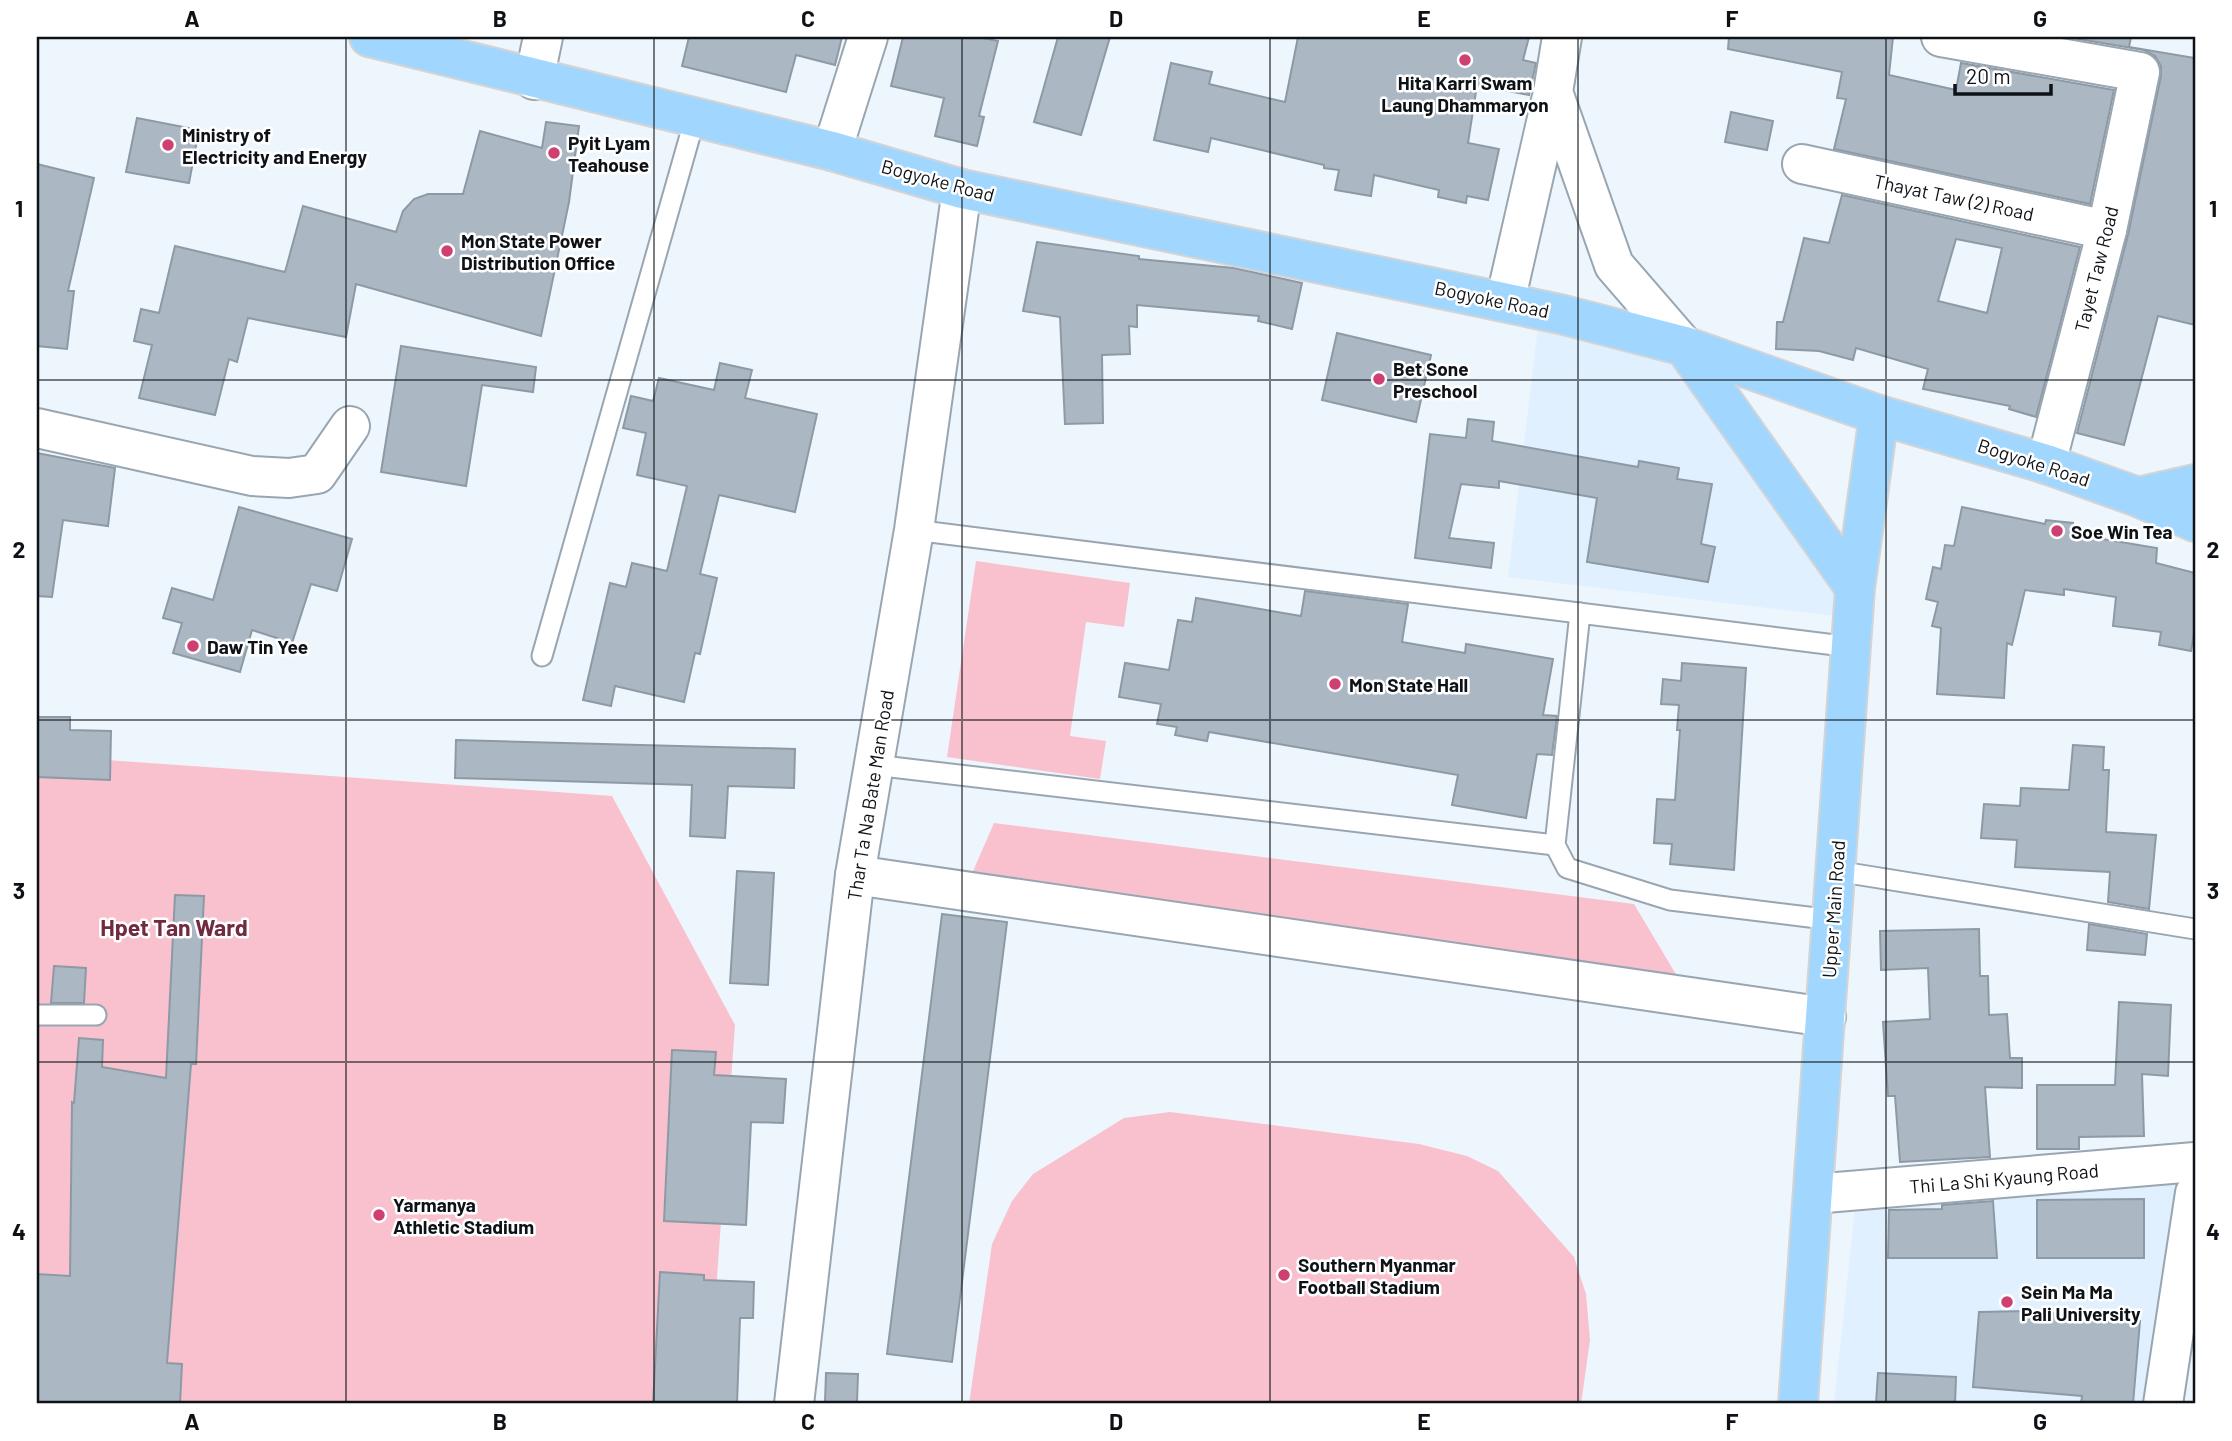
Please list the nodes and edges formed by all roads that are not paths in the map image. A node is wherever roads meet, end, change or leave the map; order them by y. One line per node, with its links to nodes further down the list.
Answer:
1 (369, 37): 6 (main road, Bogyoke Road)
2 (543, 37): 6 (street)
3 (867, 37): 9 (street)
4 (1562, 37): 7 (street)
5 (1941, 37): 12 (street, Tayet Taw Road)
6 (534, 80): 8 (main road, Bogyoke Road)
7 (1553, 92): 13 (street); 14 (street)
8 (695, 118): 9 (main road, Bogyoke Road); 26 (lane)
9 (832, 152): 11 (main road, Bogyoke Road)
10 (1802, 164): 12 (street, Thayat Taw (2) Road)
11 (962, 189): 13 (main road, Bogyoke Road); 22 (street, Thar Ta Na Bate Man Road)
12 (2107, 230): 18 (street, Tayet Taw Road)
13 (1505, 302): 14 (main road, Bogyoke Road)
14 (1684, 346): 15 (main road, Bogyoke Road); 23 (main road)
15 (1879, 415): 18 (main road, Bogyoke Road); 23 (main road, Upper Main Road)
16 (350, 426): 17 (street)
17 (37, 428)
18 (2046, 464): 20 (main road, Bogyoke Road)
19 (2195, 484): 20 (main road)
20 (2138, 497): 21 (main road, Bogyoke Road)
21 (2195, 522)
22 (914, 530): 24 (lane); 27 (street, Thar Ta Na Bate Man Road)
23 (1855, 588): 25 (main road, Upper Main Road)
24 (1580, 613): 25 (lane); 28 (lane)
25 (1851, 647): 29 (main road, Upper Main Road)
26 (542, 656)
27 (874, 765): 28 (lane); 30 (street, Thar Ta Na Bate Man Road)
28 (1555, 845): 31 (lane)
29 (1836, 871): 31 (main road, Upper Main Road); 32 (lane)
30 (855, 875): 35 (street); 39 (street, Thar Ta Na Bate Man Road)
31 (1833, 919): 35 (main road, Upper Main Road)
32 (2195, 929)
33 (37, 1015): 34 (lane)
34 (96, 1015)
35 (1826, 1017): 38 (main road, Upper Main Road)
36 (2195, 1162): 38 (street, Thi La Shi Kyaung Road)
37 (2195, 1193): 41 (street)
38 (1813, 1195): 40 (main road, Upper Main Road)
39 (794, 1404)
40 (1798, 1404)
41 (2163, 1404)

